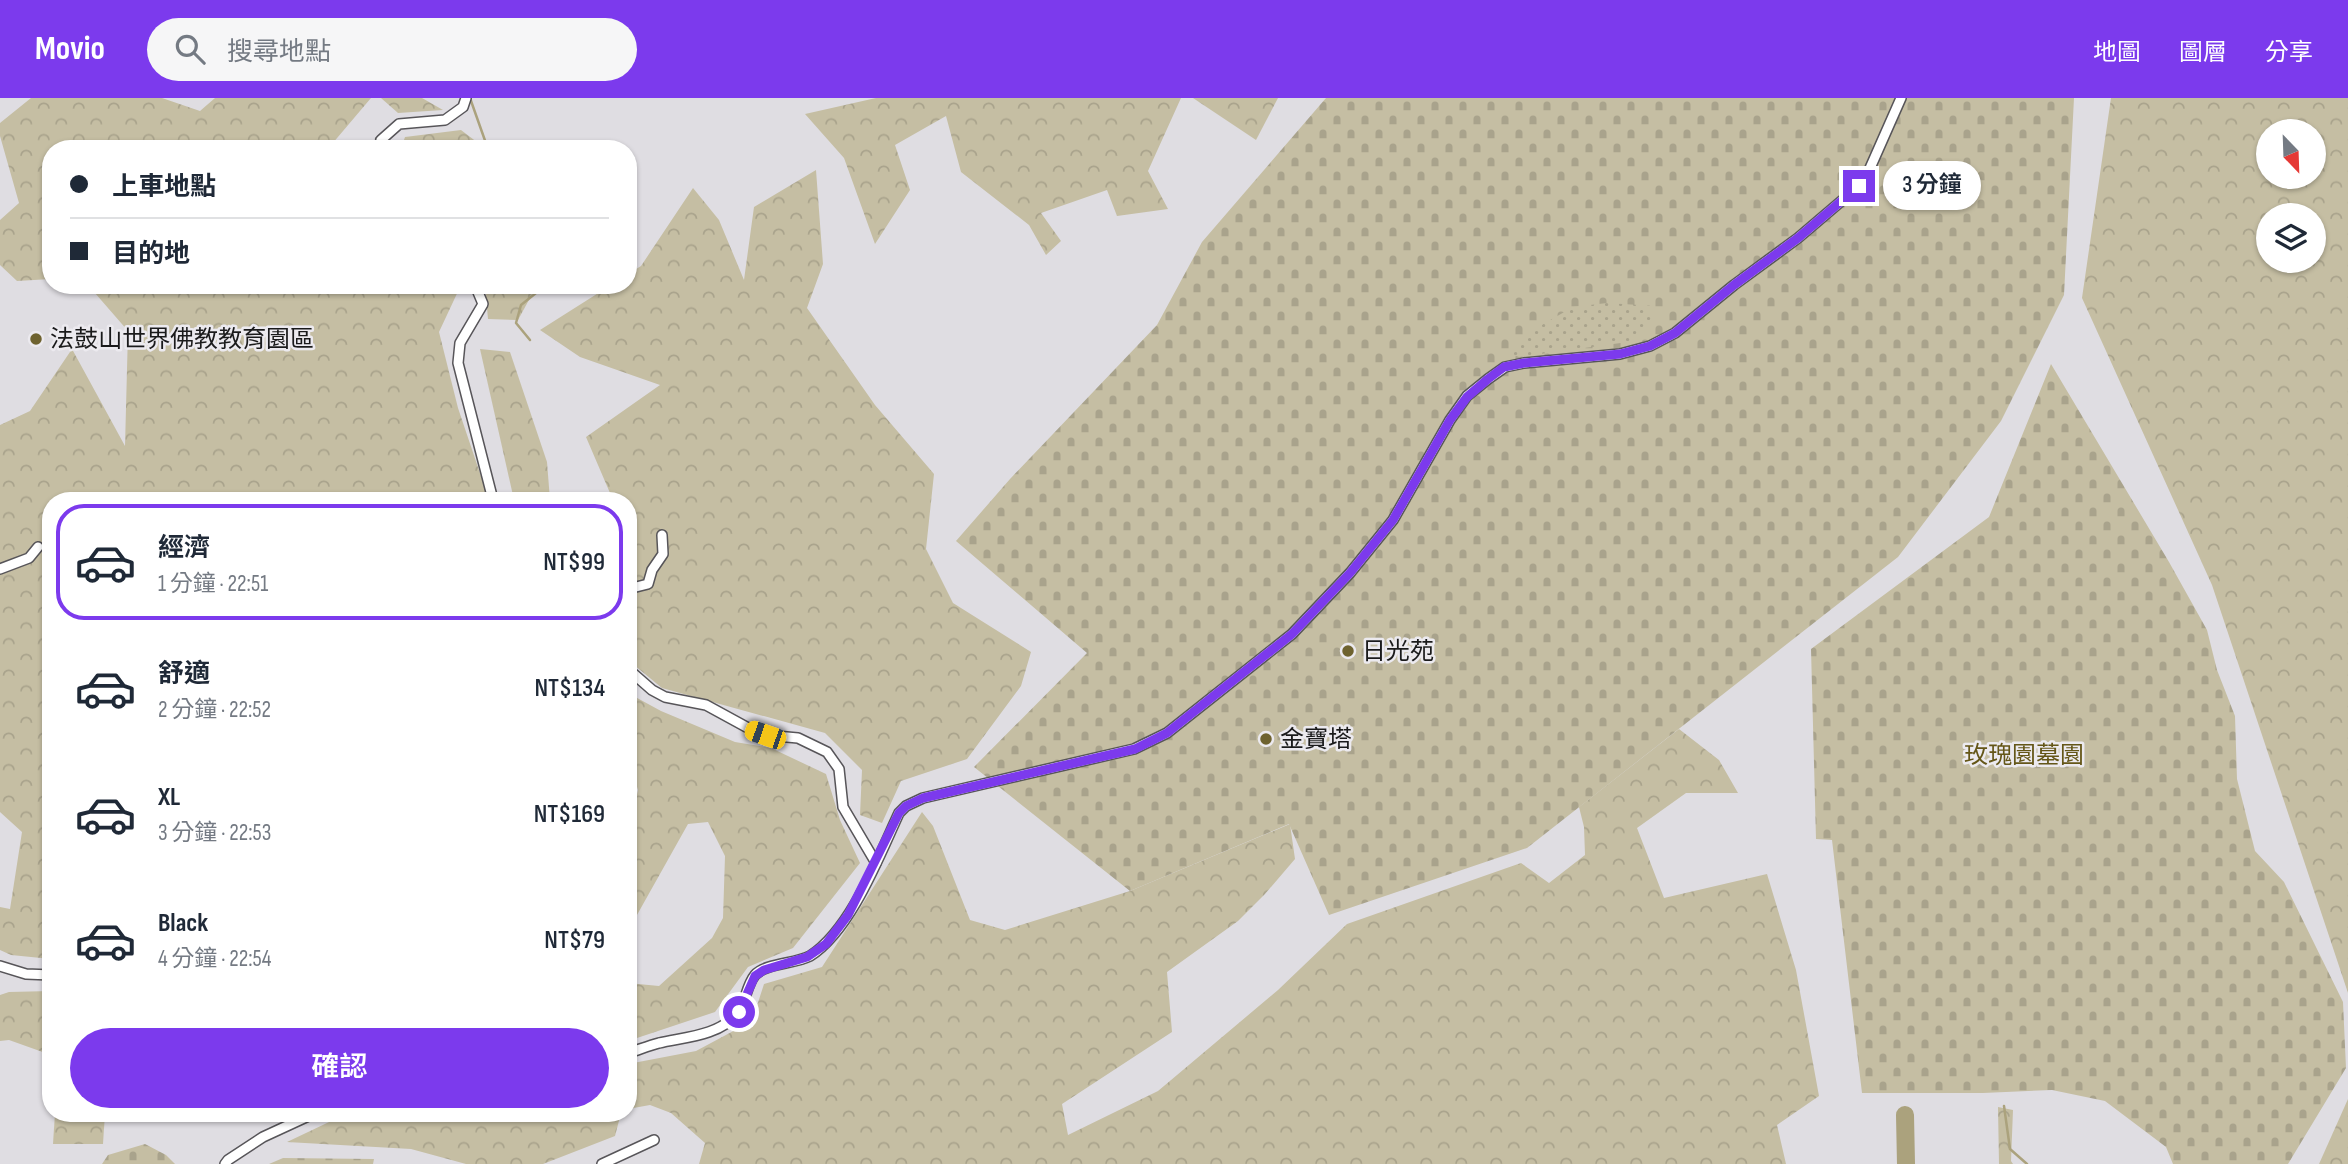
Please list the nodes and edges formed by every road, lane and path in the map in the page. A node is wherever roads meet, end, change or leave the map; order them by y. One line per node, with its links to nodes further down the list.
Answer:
1 (466, 98): 3 (street)
2 (1901, 98): 11 (street)
3 (381, 140)
4 (479, 294): 5 (street)
5 (491, 492)
6 (662, 535): 9 (street)
7 (38, 547): 8 (street)
8 (0, 569)
9 (637, 587)
10 (637, 677): 11 (street)
11 (876, 863): 14 (street)
12 (0, 966): 13 (street)
13 (42, 975)
14 (637, 1050)
15 (296, 1122): 17 (street)
16 (654, 1140): 18 (street)
17 (225, 1164)
18 (602, 1164)

